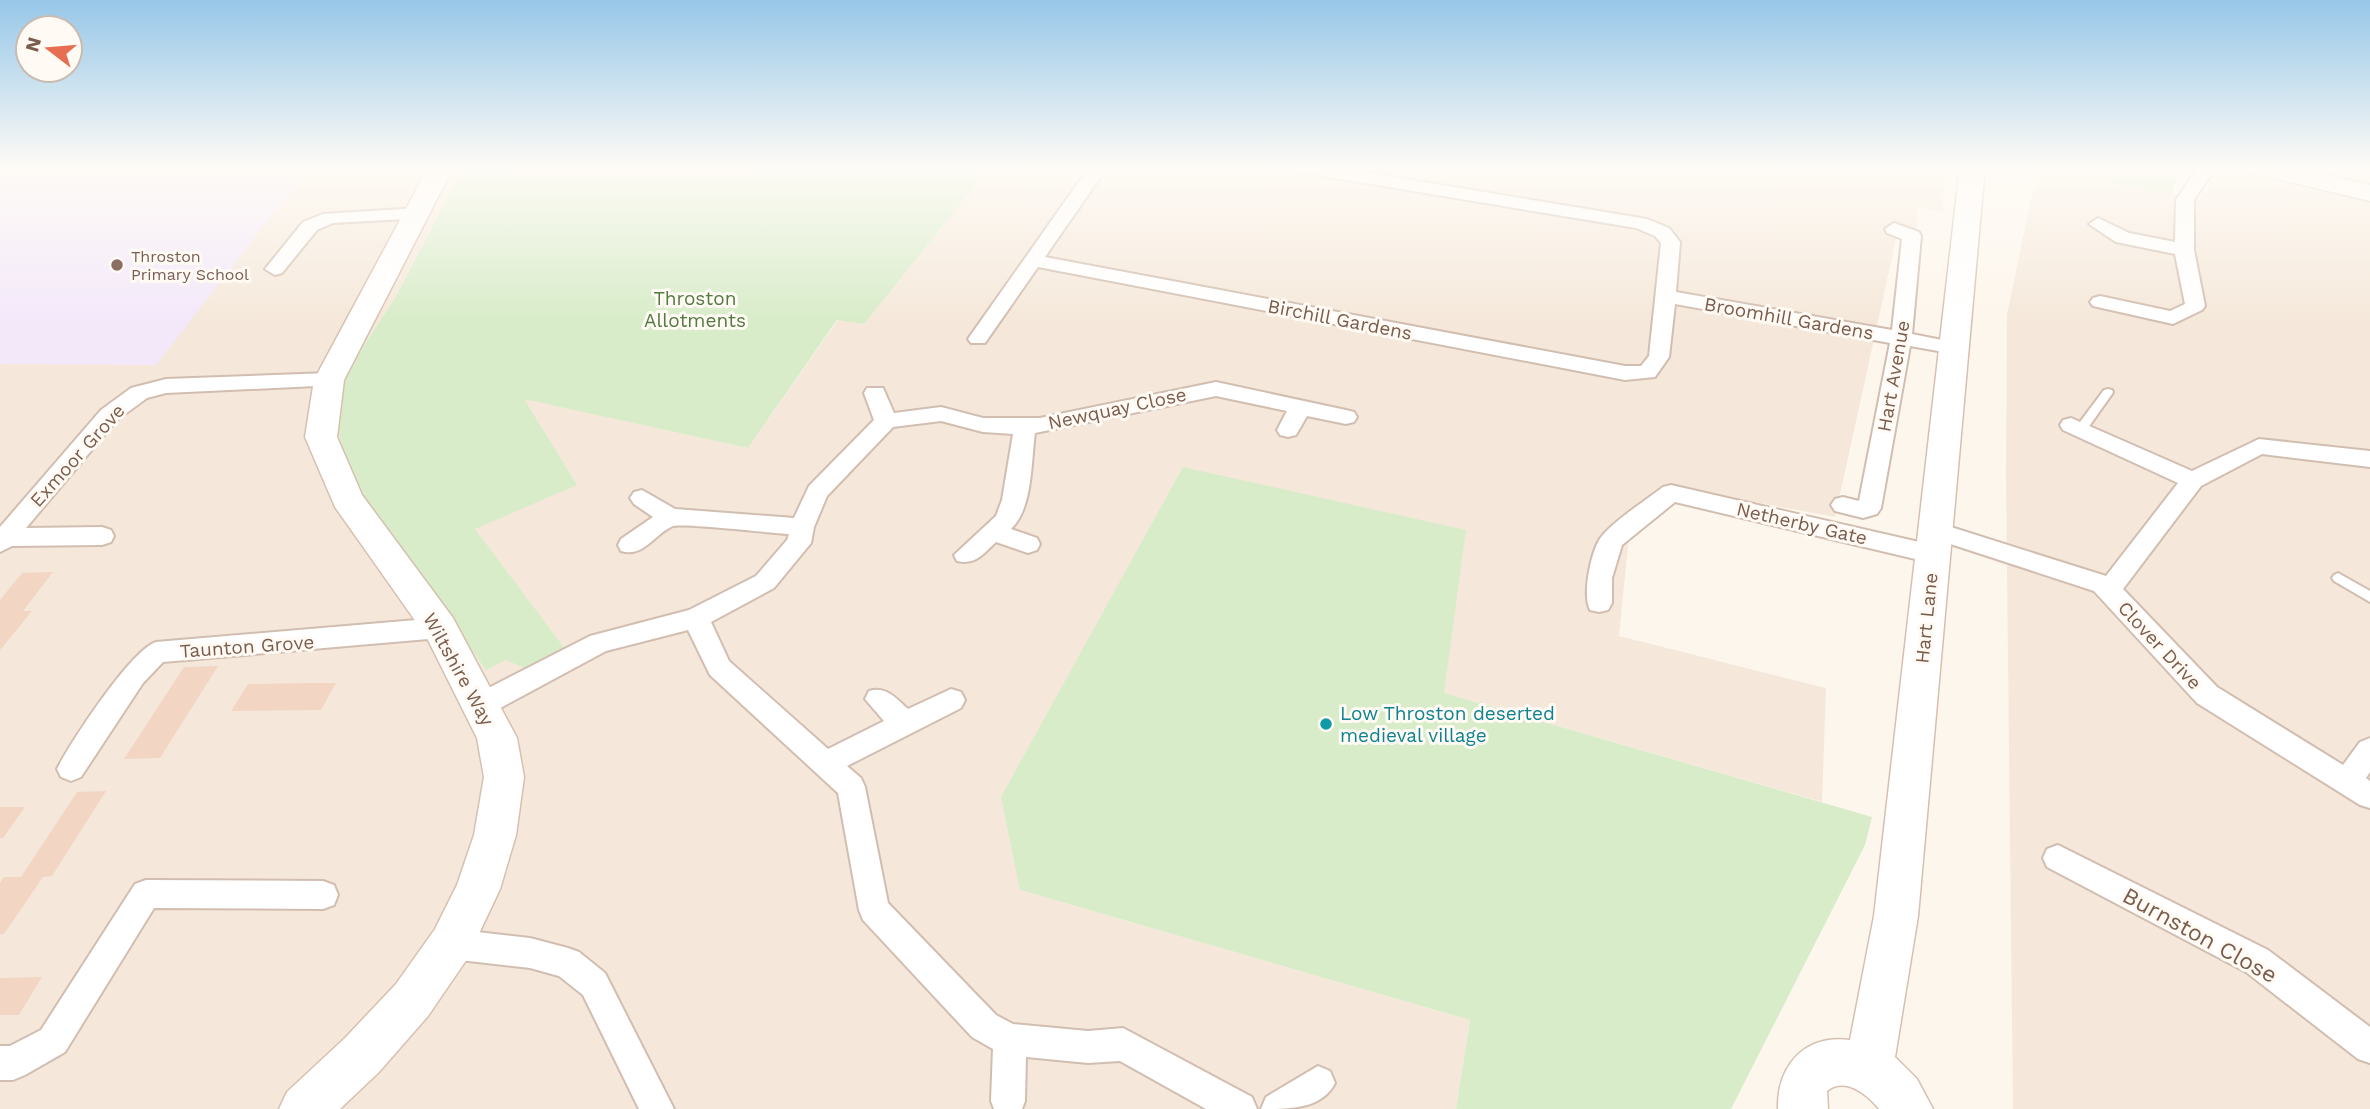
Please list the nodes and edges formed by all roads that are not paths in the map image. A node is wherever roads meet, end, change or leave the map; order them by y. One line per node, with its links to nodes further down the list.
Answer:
1 (335, 218): 11 (street)
2 (416, 218): 17 (street, Wiltshire Way)
3 (1063, 218): 10 (street)
4 (1608, 218): 12 (street)
5 (1968, 218): 16 (street, Hart Lane)
6 (2185, 218): 9 (street)
7 (2098, 224): 9 (street)
8 (1894, 229): 15 (street, Hart Avenue)
9 (2184, 250): 13 (street)
10 (1033, 260): 12 (street, Birchill Gardens); 14 (street)
11 (275, 269)
12 (1664, 296): 15 (street, Broomhill Gardens)
13 (2099, 302)
14 (978, 339)
15 (1901, 339): 16 (street, Broomhill Gardens); 29 (street, Hart Avenue)
16 (1955, 348): 35 (street, Hart Lane)
17 (329, 380): 32 (street, Exmoor Grove); 44 (street, Wiltshire Way)
18 (2108, 392): 24 (lane)
19 (875, 393): 22 (street)
20 (1300, 407): 21 (street, Newquay Close); 23 (street, Newquay Close); 25 (street)
21 (1346, 417)
22 (886, 421): 23 (street, Newquay Close); 31 (street)
23 (1025, 426): 33 (street)
24 (2076, 427): 27 (street)
25 (1288, 430)
26 (2370, 459): 27 (street)
27 (2193, 480): 40 (street)
28 (642, 498): 30 (street)
29 (1843, 505)
30 (670, 517): 31 (street); 37 (street)
31 (802, 527): 43 (street)
32 (2, 532): 34 (street)
33 (993, 532): 36 (street); 38 (street)
34 (102, 536)
35 (1933, 542): 40 (street, Clover Drive); 42 (street, Netherby Gate); 59 (street, Hart Lane)
36 (1028, 544)
37 (630, 545)
38 (966, 555)
39 (2338, 578): 41 (lane)
40 (2109, 590): 52 (street, Clover Drive)
41 (2370, 597)
42 (1599, 603)
43 (695, 618): 47 (street); 50 (street)
44 (440, 628): 47 (street, Wiltshire Way); 51 (street, Taunton Grove)
45 (879, 699): 48 (street)
46 (951, 700): 48 (street)
47 (481, 705): 55 (street, Wiltshire Way)
48 (903, 722): 50 (street)
49 (2370, 750): 52 (street)
50 (824, 764): 56 (street)
51 (71, 769)
52 (2359, 789)
53 (2058, 858): 57 (street, Burnston Close)
54 (323, 895): 58 (street)
55 (451, 944): 62 (street, Wiltshire Way); 63 (street)
56 (1010, 1040): 61 (street); 64 (street)
57 (2370, 1047)
58 (0, 1063)
59 (1869, 1069): 66 (street); 67 (street)
60 (1318, 1083): 65 (street)
61 (1008, 1101)
62 (304, 1109)
63 (657, 1109)
64 (1240, 1109)
65 (1278, 1109)
66 (1803, 1109)
67 (1908, 1109)

